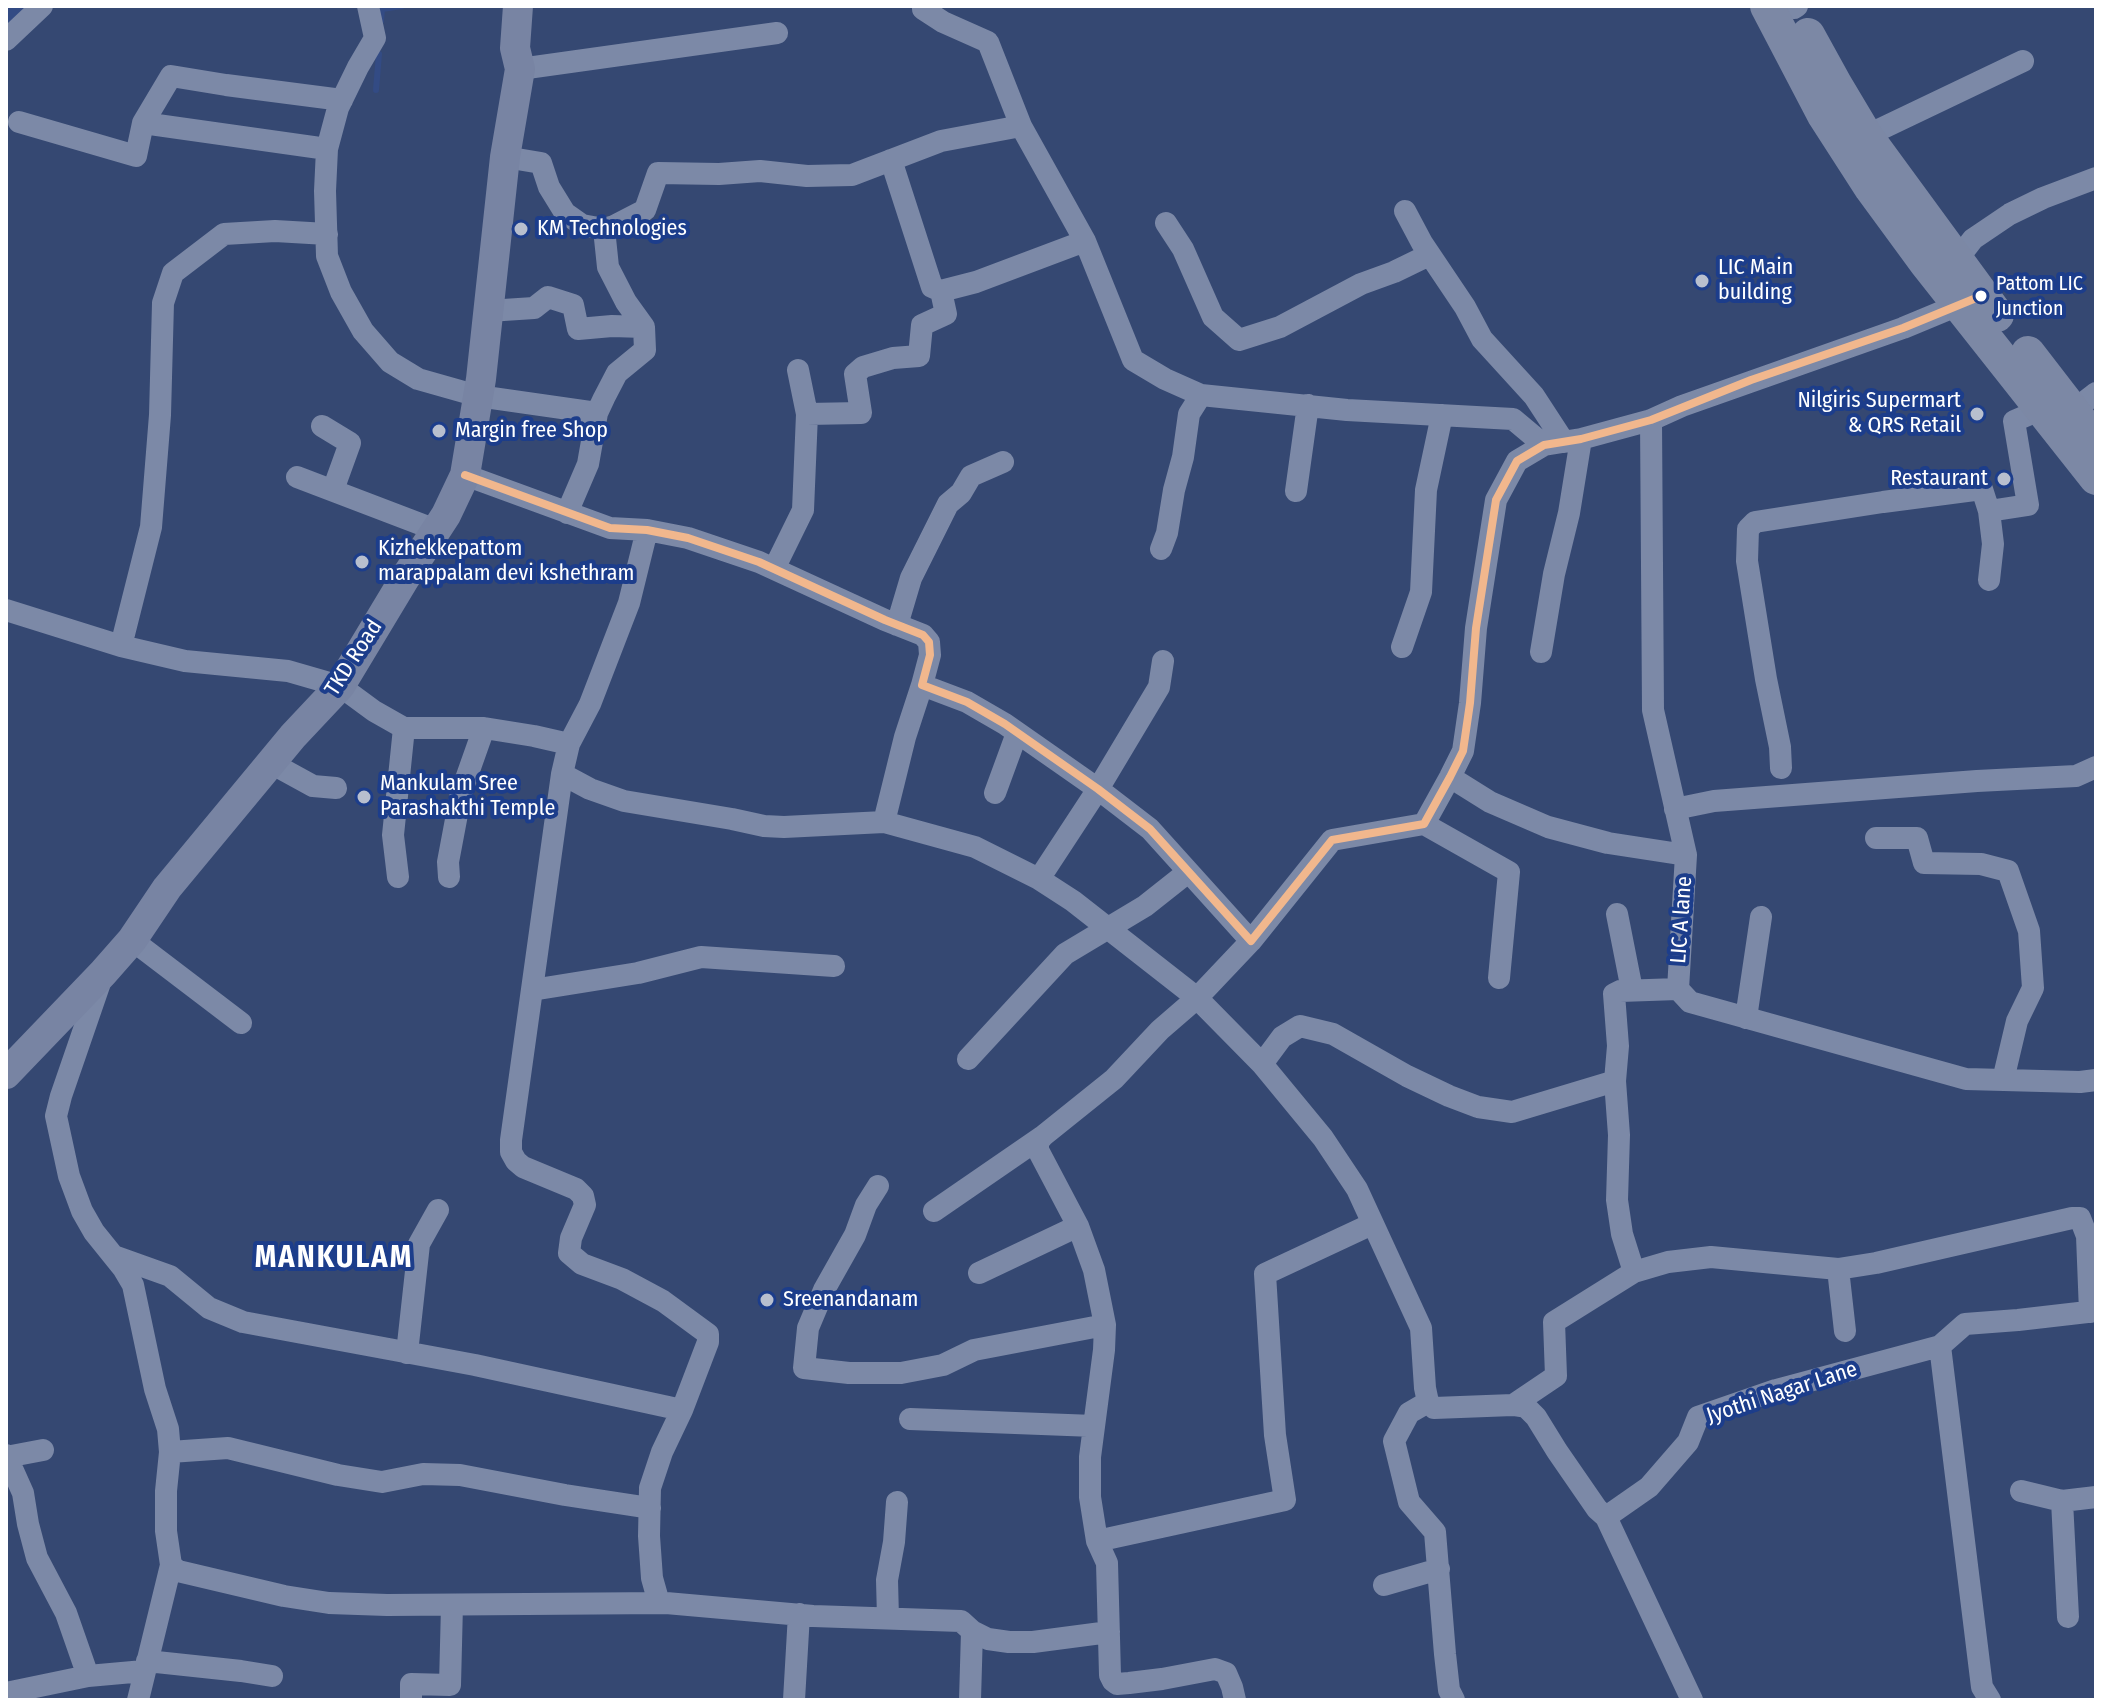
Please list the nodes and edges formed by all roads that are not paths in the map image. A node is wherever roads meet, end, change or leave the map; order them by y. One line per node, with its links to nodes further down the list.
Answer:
1 (42, 6): 7 (street)
2 (368, 6): 10 (street)
3 (518, 6): 9 (street, TKD Road)
4 (923, 6): 13 (street)
5 (1788, 7): 14 (main road); 27 (main road)
6 (777, 33): 9 (street)
7 (6, 40)
8 (2023, 61): 14 (street)
9 (520, 69): 16 (street, TKD Road)
10 (342, 100): 12 (street); 15 (street)
11 (19, 122): 12 (street)
12 (143, 123): 15 (street)
13 (1021, 126): 17 (street); 23 (street)
14 (1866, 136): 25 (main road)
15 (327, 149): 22 (street)
16 (505, 157): 21 (street); 28 (street, TKD Road)
17 (891, 160): 21 (street); 26 (street)
18 (2096, 178): 25 (street)
19 (1405, 211): 24 (street)
20 (1166, 223): 24 (street)
21 (604, 229): 29 (street)
22 (327, 234): 32 (street); 57 (street)
23 (1085, 241): 26 (street); 31 (street)
24 (1429, 255): 41 (street)
25 (1956, 261): 27 (main road)
26 (941, 291): 36 (street)
27 (1970, 300): 33 (main road); 38 (street)
28 (488, 311): 29 (street); 32 (street, TKD Road)
29 (644, 327): 35 (street)
30 (798, 370): 36 (street)
31 (1201, 395): 34 (street); 52 (street)
32 (478, 396): 35 (street); 43 (street, TKD Road)
33 (2070, 404): 40 (main road); 45 (main road); 48 (street)
34 (1308, 405): 37 (street); 47 (street)
35 (597, 413): 49 (street)
36 (807, 414): 53 (street)
37 (1442, 415): 41 (street); 58 (street)
38 (1651, 420): 41 (street); 75 (street, LIC A lane)
39 (322, 426): 46 (street)
40 (2096, 441)
41 (1563, 442): 59 (street); 71 (street)
42 (1003, 462): 56 (street)
43 (465, 475): 49 (street); 50 (street, TKD Road)
44 (297, 477): 46 (street)
45 (2096, 478)
46 (333, 490): 50 (street)
47 (1296, 491)
48 (1989, 511): 54 (street); 69 (street)
49 (567, 513): 51 (street)
50 (436, 530): 62 (street, TKD Road)
51 (647, 530): 53 (street); 66 (street)
52 (1161, 549)
53 (774, 569): 56 (street)
54 (1989, 580)
55 (6, 610): 57 (street)
56 (897, 625): 61 (street)
57 (121, 646): 62 (street)
58 (1402, 647)
59 (1541, 652)
60 (1163, 661): 73 (street)
61 (922, 685): 65 (street); 76 (street)
62 (340, 686): 63 (street); 67 (street, TKD Road)
63 (404, 728): 64 (street); 81 (street)
64 (484, 728): 66 (street); 82 (street)
65 (1017, 733): 73 (street); 74 (street)
66 (569, 744): 70 (street)
67 (271, 763): 72 (street); 87 (street, TKD Road)
68 (2096, 767): 75 (street)
69 (1781, 768)
70 (562, 774): 76 (street); 93 (street)
71 (1450, 777): 77 (street); 79 (street)
72 (336, 788)
73 (1098, 789): 80 (street); 83 (street)
74 (995, 793)
75 (1675, 809): 79 (street, LIC A lane)
76 (884, 822): 83 (street)
77 (1424, 824): 88 (street); 91 (street)
78 (1876, 838): 101 (street)
79 (1686, 855): 92 (street, LIC A lane)
80 (1188, 872): 86 (street); 88 (street)
81 (398, 877)
82 (449, 877)
83 (1039, 879): 86 (street)
84 (1617, 914): 94 (street)
85 (1761, 917): 96 (street)
86 (1109, 928): 95 (street); 98 (street)
87 (132, 940): 90 (street, TKD Road); 97 (street)
88 (1251, 941): 95 (street)
89 (834, 966): 93 (street)
90 (103, 973): 100 (street, TKD Road); 110 (street)
91 (1499, 978)
92 (1678, 989): 94 (street); 96 (street, LIC A lane)
93 (532, 990): 121 (street)
94 (1632, 990): 103 (street)
95 (1197, 998): 99 (street); 104 (street)
96 (1746, 1018): 101 (street, LIC A lane)
97 (241, 1023)
98 (968, 1059)
99 (1262, 1064): 103 (street); 108 (street)
100 (10, 1066)
101 (2003, 1080): 102 (street, LIC A lane)
102 (2096, 1080)
103 (1615, 1081): 112 (street)
104 (1043, 1136): 107 (street); 109 (street)
105 (878, 1186): 115 (street)
106 (438, 1210): 118 (street)
107 (934, 1211)
108 (1372, 1224): 119 (street); 133 (street)
109 (1078, 1226): 113 (street); 115 (street)
110 (113, 1256): 118 (street); 125 (street)
111 (1838, 1269): 112 (street); 114 (street); 116 (street)
112 (1634, 1272): 120 (street)
113 (979, 1273)
114 (2093, 1311): 117 (street, Jyothi Nagar Lane)
115 (1105, 1325): 123 (street)
116 (1845, 1331)
117 (1940, 1346): 132 (street, Jyothi Nagar Lane); 156 (street)
118 (407, 1353): 121 (street)
119 (1428, 1402): 120 (street); 135 (street)
120 (1513, 1405): 132 (street)
121 (682, 1410): 131 (street)
122 (910, 1419): 123 (street)
123 (1094, 1426): 133 (street)
124 (43, 1450): 126 (street)
125 (170, 1452): 131 (street); 134 (street)
126 (6, 1457): 145 (street)
127 (2021, 1491): 129 (street)
128 (2096, 1497): 129 (street)
129 (2062, 1501): 140 (street)
130 (897, 1502): 141 (street)
131 (650, 1508): 137 (street)
132 (1606, 1517): 155 (street)
133 (1097, 1541): 143 (street)
134 (171, 1565): 138 (street); 144 (street)
135 (1439, 1569): 136 (street); 154 (street)
136 (1384, 1585)
137 (659, 1603): 138 (street); 139 (street)
138 (452, 1605): 147 (street)
139 (799, 1614): 141 (street); 151 (street)
140 (2068, 1617)
141 (888, 1618): 142 (street)
142 (972, 1631): 143 (street); 152 (street)
143 (1109, 1632): 153 (street)
144 (146, 1666): 145 (street); 146 (street); 149 (street)
145 (88, 1676): 148 (street)
146 (272, 1676)
147 (448, 1692): 150 (street)
148 (6, 1693)
149 (138, 1700)
150 (411, 1700)
151 (794, 1700)
152 (970, 1700)
153 (1235, 1700)
154 (1454, 1700)
155 (1692, 1700)
156 (1990, 1700)

